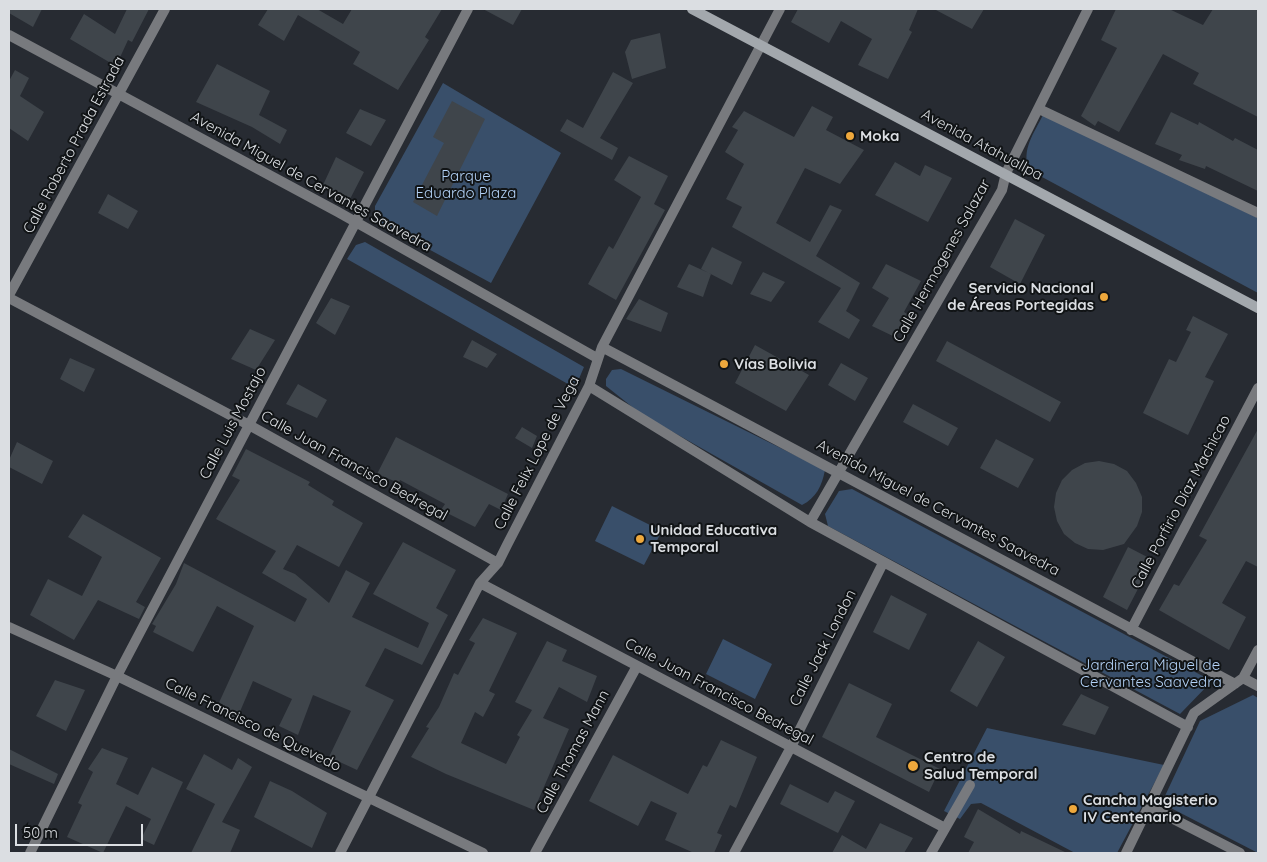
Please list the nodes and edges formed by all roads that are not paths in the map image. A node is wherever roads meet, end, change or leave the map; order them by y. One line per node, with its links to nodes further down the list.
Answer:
1 (165, 9): 8 (street, Calle Roberto Prada Estrada)
2 (468, 9): 12 (street, Calle Luis Mostajo)
3 (692, 9): 7 (main road, Avenida Atahuallpa)
4 (780, 9): 7 (street, Calle Felix Lope de Vega)
5 (1088, 9): 9 (street, Calle Hermogenes Salazar)
6 (9, 35): 8 (street, Avenida Miguel de Cervantes Saavedra)
7 (760, 46): 10 (main road, Avenida Atahuallpa); 15 (street, Calle Felix Lope de Vega)
8 (118, 94): 12 (street, Avenida Miguel de Cervantes Saavedra); 13 (street, Calle Roberto Prada Estrada)
9 (1039, 109): 10 (street, Calle Hermogenes Salazar); 11 (street)
10 (1006, 173): 14 (main road, Avenida Atahuallpa); 20 (street, Calle Hermogenes Salazar)
11 (1258, 213)
12 (357, 223): 16 (street, Avenida Miguel de Cervantes Saavedra); 19 (street, Calle Luis Mostajo)
13 (9, 297): 19 (street, Calle Juan Francisco Bedregal)
14 (1258, 308)
15 (602, 346): 16 (street, Calle Felix Lope de Vega); 20 (street, Avenida Miguel de Cervantes Saavedra)
16 (597, 358): 17 (street, Calle Felix Lope de Vega)
17 (589, 386): 21 (street); 22 (street, Calle Felix Lope de Vega)
18 (1258, 388): 26 (street, Calle Porfirio Díaz Machicao)
19 (249, 425): 22 (street, Calle Juan Francisco Bedregal); 29 (street, Calle Luis Mostajo)
20 (838, 471): 21 (street, Calle Hermogenes Salazar); 26 (street, Avenida Miguel de Cervantes Saavedra)
21 (810, 522): 23 (street)
22 (498, 563): 24 (street, Calle Felix Lope de Vega)
23 (883, 563): 32 (street); 33 (street, Calle Jack London)
24 (480, 584): 28 (street, Calle Juan Francisco Bedregal); 35 (street, Calle Felix Lope de Vega)
25 (9, 627): 29 (street, Calle Francisco de Quevedo)
26 (1131, 630): 30 (street, Avenida Miguel de Cervantes Saavedra)
27 (1258, 650): 30 (street)
28 (637, 666): 33 (street, Calle Juan Francisco Bedregal); 41 (street, Calle Thomas Mann)
29 (117, 676): 35 (street, Calle Francisco de Quevedo); 38 (street, Calle Luis Mostajo)
30 (1239, 681): 31 (street, Avenida Miguel de Cervantes Saavedra); 32 (street)
31 (1258, 686)
32 (1188, 727): 36 (street)
33 (791, 746): 37 (street, Calle Juan Francisco Bedregal); 42 (street, Calle Jack London)
34 (970, 785): 37 (street)
35 (368, 798): 39 (street, Calle Felix Lope de Vega); 40 (street, Calle Francisco de Quevedo)
36 (1150, 807): 44 (street); 45 (street)
37 (945, 828): 43 (street)
38 (30, 853)
39 (340, 853)
40 (483, 853)
41 (535, 853)
42 (734, 853)
43 (932, 853)
44 (1126, 853)
45 (1240, 853)

